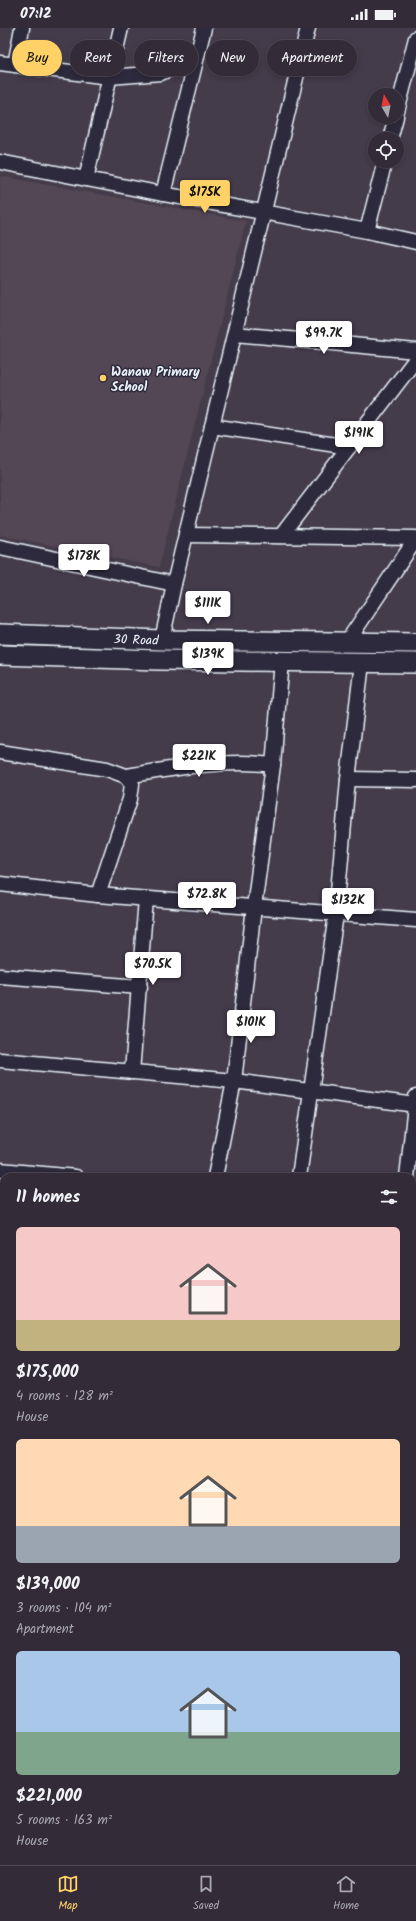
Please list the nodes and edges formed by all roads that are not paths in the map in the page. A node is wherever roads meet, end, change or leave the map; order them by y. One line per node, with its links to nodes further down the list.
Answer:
1 (22, 28): 6 (street)
2 (121, 28): 13 (street)
3 (204, 28): 7 (street)
4 (308, 28): 19 (street)
5 (416, 38): 14 (street)
6 (20, 40)
7 (198, 50)
8 (0, 63): 9 (street)
9 (12, 65)
10 (62, 71): 13 (street)
11 (134, 75): 13 (street)
12 (191, 76): 18 (street)
13 (109, 77): 17 (street)
14 (403, 88)
15 (0, 162): 17 (street)
16 (382, 168): 20 (street)
17 (86, 179): 18 (street)
18 (163, 194): 19 (street)
19 (264, 211): 20 (street); 22 (street)
20 (367, 230): 21 (street)
21 (416, 242)
22 (235, 334): 23 (street); 25 (street)
23 (416, 351)
24 (416, 359): 26 (street)
25 (212, 426): 26 (street); 27 (street)
26 (349, 447): 28 (street)
27 (186, 535): 28 (street); 31 (street)
28 (282, 536): 29 (street)
29 (416, 538): 34 (street)
30 (0, 547): 31 (street)
31 (174, 584): 33 (street)
32 (0, 634): 33 (main road, 30 Road)
33 (162, 640): 34 (main road, 30 Road)
34 (347, 642): 35 (main road, 30 Road)
35 (416, 644)
36 (0, 654): 37 (main road, 30 Road)
37 (282, 661): 38 (main road, 30 Road); 41 (street)
38 (362, 663): 39 (main road, 30 Road); 43 (street)
39 (416, 663)
40 (0, 752): 42 (street)
41 (273, 765): 42 (street); 48 (street)
42 (126, 776): 46 (street)
43 (348, 779): 44 (street); 49 (street)
44 (416, 780)
45 (0, 884): 46 (street)
46 (98, 895): 47 (street)
47 (146, 899): 48 (street); 52 (street)
48 (254, 907): 49 (street); 55 (street)
49 (336, 914): 50 (street); 56 (street)
50 (416, 920)
51 (0, 976): 52 (street)
52 (140, 987): 54 (street)
53 (0, 1060): 54 (street)
54 (132, 1072): 55 (street)
55 (234, 1081): 56 (street); 60 (street)
56 (311, 1092): 57 (street); 61 (street)
57 (416, 1102): 62 (street)
58 (0, 1170): 59 (street)
59 (33, 1173)
60 (216, 1173)
61 (300, 1173)
62 (407, 1173)

